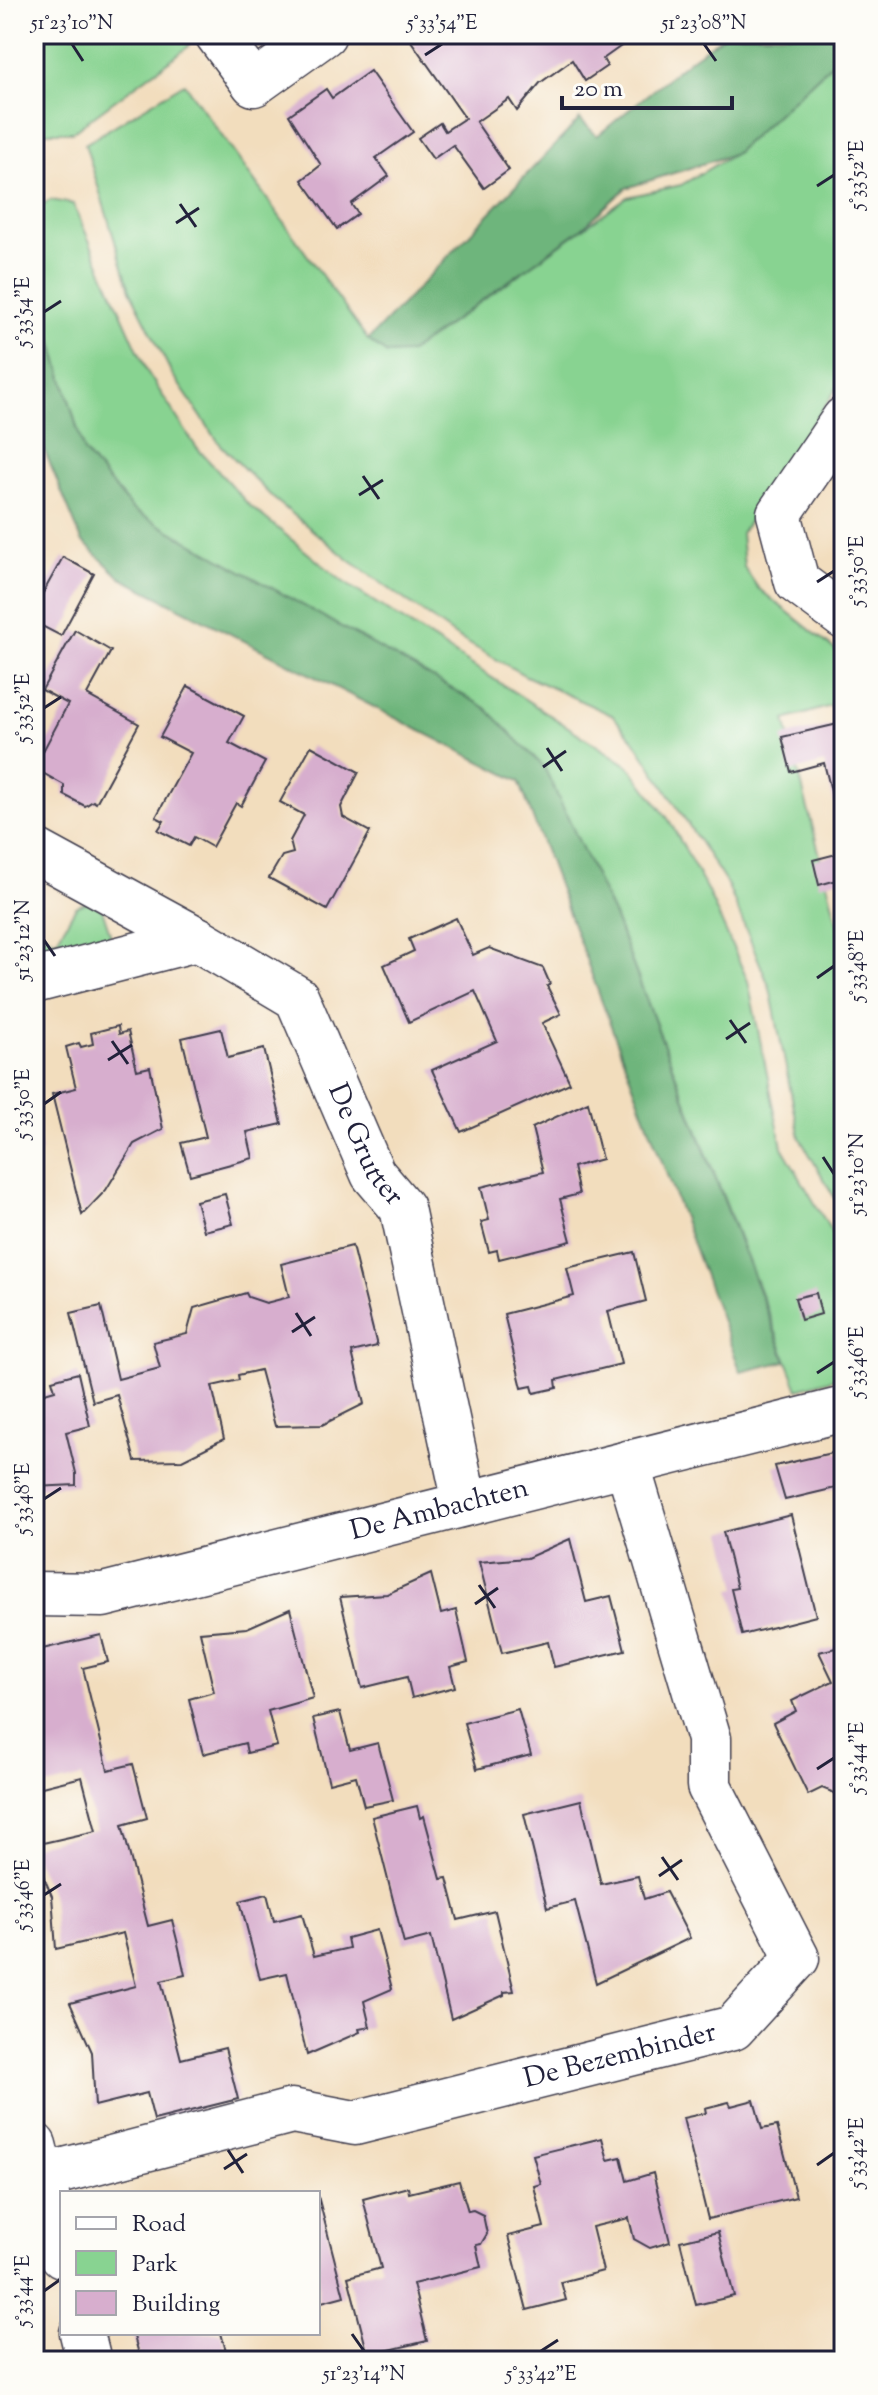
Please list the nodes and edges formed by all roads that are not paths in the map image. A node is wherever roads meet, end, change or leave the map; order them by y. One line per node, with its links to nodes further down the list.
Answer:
1 (217, 34): 2 (street)
2 (324, 34)
3 (844, 419): 4 (street)
4 (844, 617)
5 (34, 850): 6 (street, De Grutter)
6 (197, 939): 7 (street); 10 (street, De Grutter)
7 (34, 981)
8 (844, 1409): 9 (street, De Ambachten)
9 (627, 1463): 10 (street, De Ambachten); 12 (street, De Bezembinder)
10 (465, 1503): 11 (street, De Ambachten)
11 (34, 1594)
12 (37, 2166): 13 (street)
13 (60, 2248)
14 (82, 2335): 15 (street)
15 (89, 2361)

